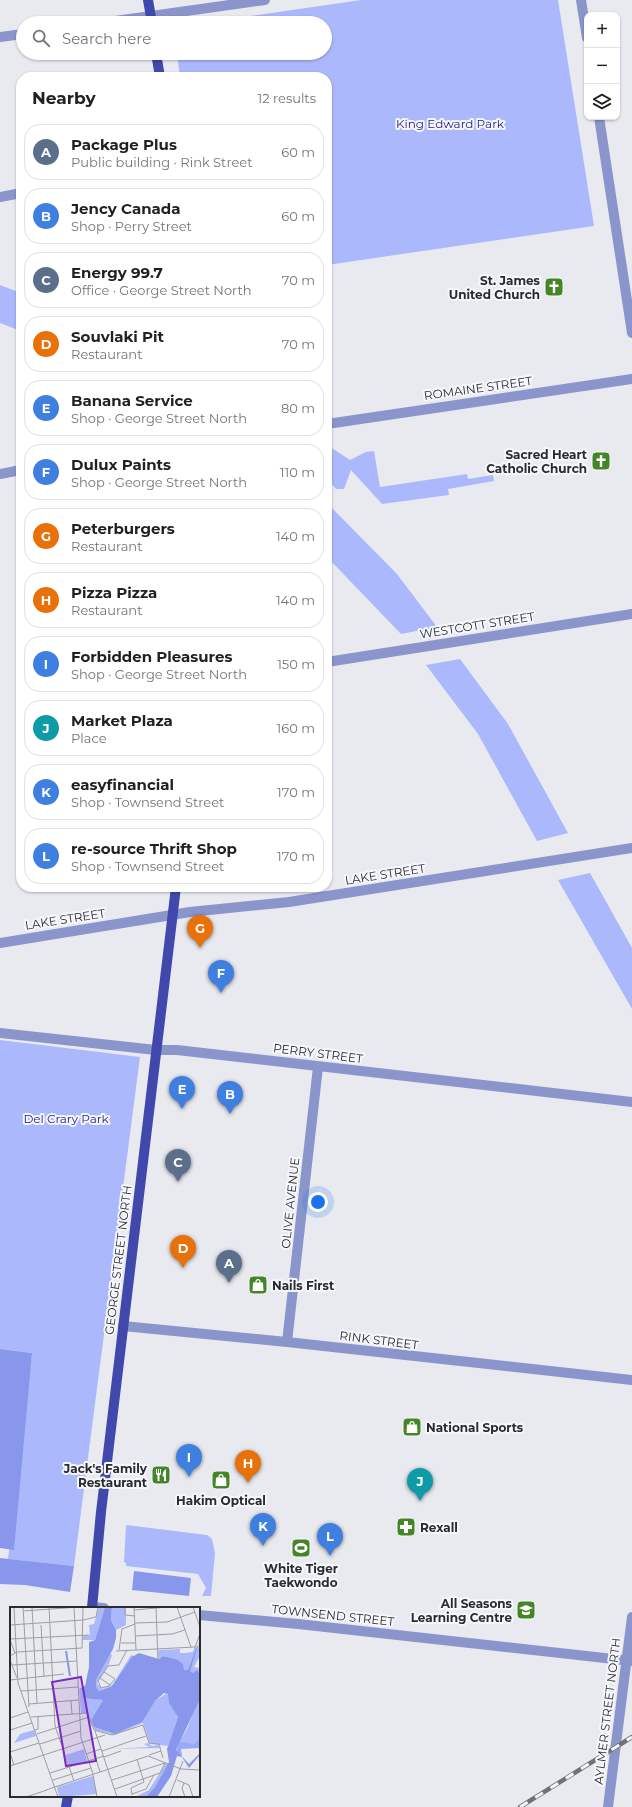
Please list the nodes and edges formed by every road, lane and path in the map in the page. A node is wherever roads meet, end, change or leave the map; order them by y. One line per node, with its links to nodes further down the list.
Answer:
1 (148, 0): 4 (main road)
2 (265, 0): 5 (street)
3 (581, 0): 6 (street)
4 (150, 16)
5 (174, 16)
6 (584, 19)
7 (16, 35): 8 (street)
8 (0, 37)
9 (157, 60): 10 (main road)
10 (159, 72)
11 (599, 120): 14 (street)
12 (16, 195): 13 (street)
13 (0, 197)
14 (632, 333)
15 (632, 379): 16 (street, ROMAINE STREET)
16 (332, 423)
17 (16, 471): 18 (street)
18 (0, 474)
19 (632, 614): 20 (street, WESTCOTT STREET)
20 (332, 661)
21 (632, 848): 23 (street, LAKE STREET)
22 (175, 892): 23 (main road, GEORGE STREET NORTH)
23 (172, 916): 24 (street, LAKE STREET); 26 (main road, GEORGE STREET NORTH)
24 (0, 943)
25 (0, 1033): 26 (street, PERRY STREET)
26 (156, 1050): 27 (street, PERRY STREET); 29 (main road, GEORGE STREET NORTH)
27 (318, 1067): 28 (street, PERRY STREET); 30 (street, OLIVE AVENUE)
28 (632, 1102)
29 (123, 1326): 30 (street, RINK STREET); 32 (main road, GEORGE STREET NORTH)
30 (287, 1342): 31 (street, RINK STREET)
31 (632, 1380)
32 (92, 1607)
33 (200, 1615): 35 (street, TOWNSEND STREET)
34 (632, 1617): 35 (street, AYLMER STREET NORTH)
35 (630, 1660): 38 (street, AYLMER STREET NORTH)
36 (68, 1797): 37 (main road)
37 (66, 1807)
38 (608, 1807)

